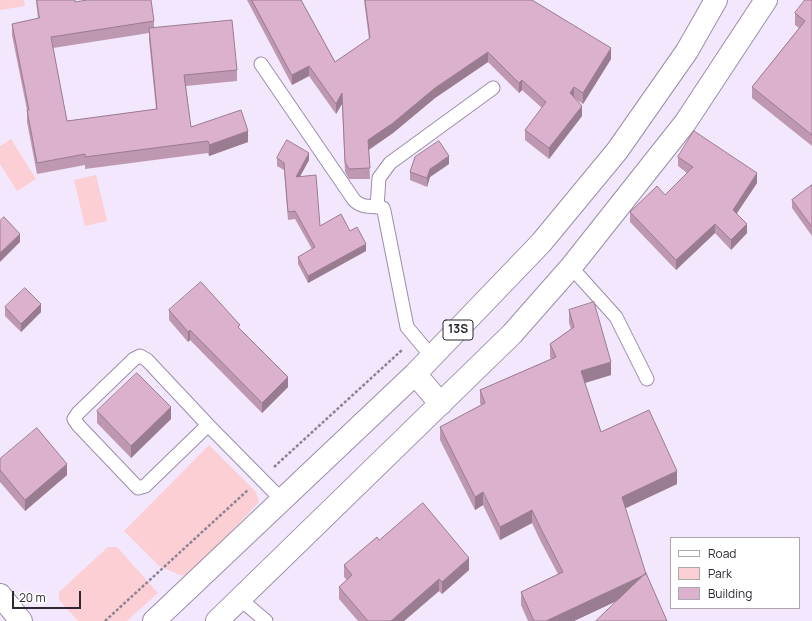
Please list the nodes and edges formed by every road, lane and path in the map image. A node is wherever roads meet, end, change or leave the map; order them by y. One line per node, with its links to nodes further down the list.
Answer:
1 (716, 0): 7 (main road, 13S)
2 (766, 0): 6 (main road)
3 (261, 64): 5 (lane)
4 (493, 88): 5 (lane)
5 (377, 207): 7 (lane)
6 (571, 267): 9 (lane); 10 (main road)
7 (432, 357): 8 (main road, 13S)
8 (415, 374): 10 (main road); 12 (main road, 13S)
9 (647, 379)
10 (441, 404): 14 (main road)
11 (208, 425): 11 (lane); 12 (lane)
12 (282, 500): 16 (main road, 13S)
13 (0, 595): 15 (main road)
14 (240, 599): 17 (main road); 18 (lane)
15 (21, 621)
16 (154, 621)
17 (217, 621)
18 (266, 621)

